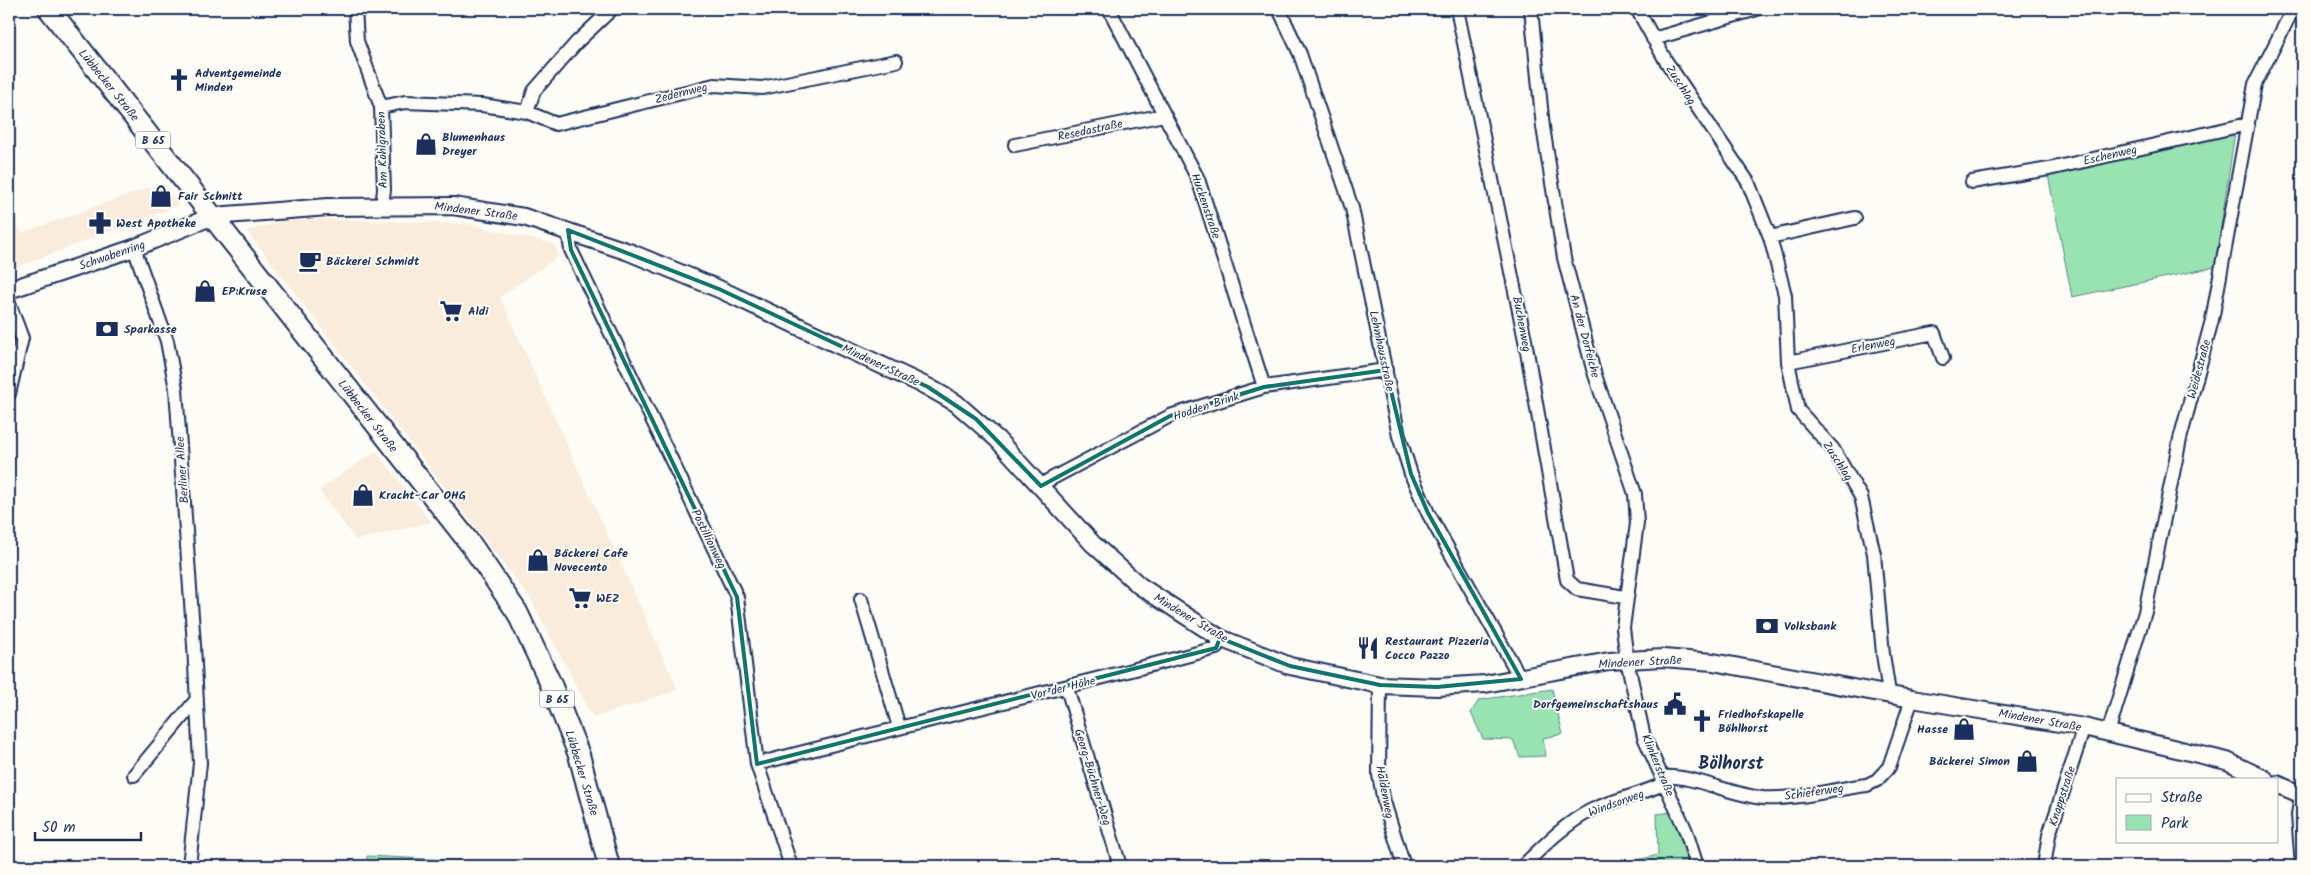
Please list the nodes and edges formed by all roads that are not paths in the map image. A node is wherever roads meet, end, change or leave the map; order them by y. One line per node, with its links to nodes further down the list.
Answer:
1 (49, 9): 20 (main road, Lübbecker Straße / B 65)
2 (355, 9): 13 (street, Am Kohlgraben)
3 (612, 9): 14 (street)
4 (1109, 9): 15 (street, Huckenstraße)
5 (1279, 9): 29 (street, Lehmhausstraße)
6 (1457, 9): 33 (street, Buchenweg)
7 (1531, 9): 33 (street, An der Dorfeiche)
8 (1637, 9): 11 (street, Zuschlag)
9 (1757, 9): 11 (street)
10 (2293, 9): 16 (street, Weidestraße)
11 (1653, 39): 23 (street, Zuschlag)
12 (896, 61): 14 (street, Zedernweg)
13 (381, 107): 14 (street, Zedernweg); 19 (street, Am Kohlgraben)
14 (527, 112)
15 (1164, 115): 17 (street, Resedastraße); 30 (street, Huckenstraße)
16 (2248, 124): 18 (street, Eschenweg); 45 (street, Weidestraße)
17 (1015, 145)
18 (1972, 182)
19 (382, 205): 20 (street, Mindener Straße); 22 (street, Mindener Straße)
20 (213, 216): 24 (street, Schwabenring); 53 (main road, Lübbecker Straße / B 65)
21 (1855, 218): 23 (street)
22 (568, 230): 32 (street, Mindener Straße); 46 (street, Postillionweg)
23 (1770, 237): 28 (street, Zuschlag)
24 (134, 248): 25 (street, Schwabenring); 42 (street, Berliner Allee)
25 (9, 290)
26 (9, 303): 31 (street)
27 (1943, 358): 28 (street, Erlenweg)
28 (1788, 362): 40 (street, Zuschlag)
29 (1386, 370): 30 (street, Hodden Brink); 37 (street, Lehmhausstraße)
30 (1264, 387): 32 (street, Hodden Brink)
31 (9, 394)
32 (1041, 486): 35 (street, Mindener Straße)
33 (1625, 597): 36 (street, An der Dorfeiche)
34 (861, 599): 43 (street)
35 (1220, 638): 38 (street, Mindener Straße); 39 (street, Vor der Höhe)
36 (1627, 660): 37 (street, Mindener Straße); 40 (street, Mindener Straße); 49 (street, Klinkerstraße)
37 (1521, 679): 38 (street, Mindener Straße)
38 (1380, 685): 56 (street, Haldenweg)
39 (1066, 688): 43 (street, Vor der Höhe); 55 (street, Georg-Büchner-Weg)
40 (1889, 693): 41 (street, Mindener Straße)
41 (1912, 699): 44 (street, Mindener Straße); 49 (street, Schieferweg)
42 (197, 700): 47 (street); 52 (street, Berliner Allee)
43 (899, 727): 46 (street, Vor der Höhe)
44 (2084, 727): 45 (street, Mindener Straße); 59 (street, Knappstraße)
45 (2108, 733): 48 (street, Mindener Straße)
46 (757, 764): 54 (street, Postillionweg)
47 (134, 775)
48 (2263, 778)
49 (1663, 780): 57 (street, Windsorweg); 58 (street, Klinkerstraße)
50 (2278, 784): 51 (street)
51 (2301, 795): 60 (street)
52 (188, 866)
53 (608, 866)
54 (791, 866)
55 (1120, 866)
56 (1404, 866)
57 (1523, 866)
58 (1697, 866)
59 (2044, 866)
60 (2302, 866)

